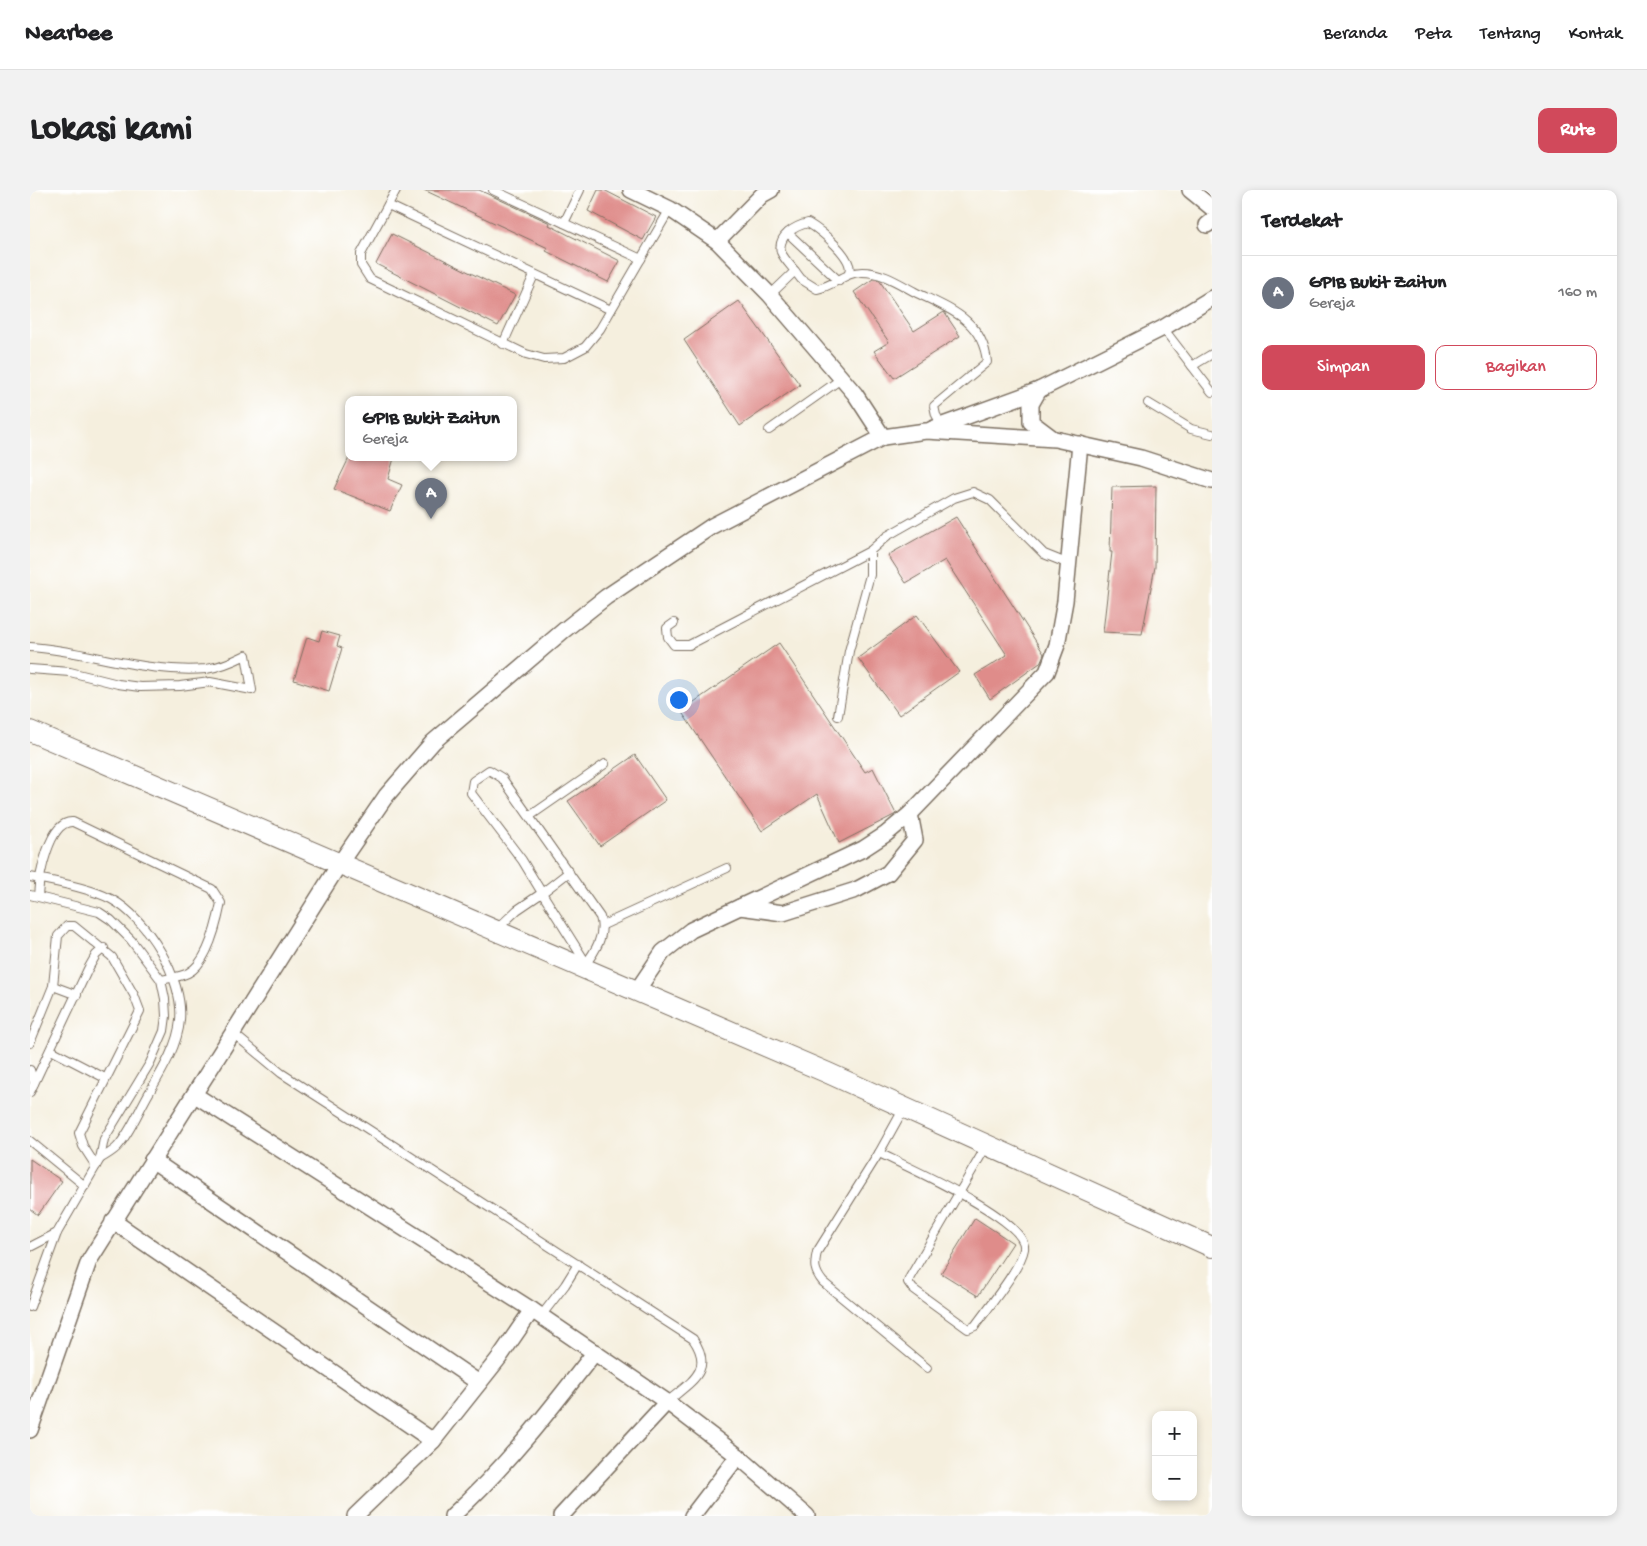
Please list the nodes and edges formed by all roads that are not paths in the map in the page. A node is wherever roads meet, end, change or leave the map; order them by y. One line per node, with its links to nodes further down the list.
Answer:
1 (396, 190): 7 (lane)
2 (493, 190): 10 (lane)
3 (580, 190): 10 (lane)
4 (631, 190): 9 (street)
5 (1190, 190): 8 (street)
6 (764, 192): 12 (street)
7 (388, 205): 16 (lane); 22 (lane)
8 (1212, 208)
9 (670, 209): 12 (street); 13 (lane)
10 (564, 223): 13 (lane)
11 (788, 233): 14 (lane); 15 (lane); 17 (lane)
12 (717, 241): 18 (street)
13 (641, 259): 20 (lane)
14 (795, 272): 17 (lane); 18 (lane)
15 (850, 273): 17 (lane); 29 (lane)
16 (534, 275): 20 (lane); 22 (lane)
17 (838, 281)
18 (770, 295): 25 (street)
19 (1212, 298): 21 (street)
20 (611, 310): 22 (lane)
21 (1163, 328): 24 (lane); 26 (street)
22 (502, 344)
23 (1212, 354): 24 (lane)
24 (1192, 366): 27 (lane)
25 (842, 379): 30 (lane); 33 (street)
26 (1039, 390): 29 (street); 34 (street)
27 (1212, 392)
28 (1148, 403): 32 (lane)
29 (942, 425): 31 (street)
30 (769, 430)
31 (926, 431): 33 (street); 34 (street)
32 (1212, 434)
33 (883, 438): 49 (street)
34 (1055, 439): 35 (street)
35 (1080, 444): 36 (street); 38 (street)
36 (1212, 481)
37 (870, 551): 38 (lane); 39 (lane); 44 (lane)
38 (1069, 564): 47 (street)
39 (674, 623)
40 (30, 647): 42 (lane)
41 (30, 669): 43 (lane)
42 (208, 669): 43 (lane); 43 (lane)
43 (210, 682)
44 (838, 716)
45 (30, 731): 49 (street)
46 (604, 764): 48 (lane)
47 (910, 814): 56 (street); 56 (street)
48 (530, 816): 51 (lane); 54 (lane)
49 (340, 863): 59 (street); 68 (street)
50 (727, 868): 57 (lane)
51 (569, 872): 54 (lane); 57 (lane)
52 (30, 877): 53 (lane)
53 (39, 878): 55 (lane); 58 (lane); 63 (lane)
54 (542, 893): 59 (lane); 62 (lane)
55 (34, 895): 60 (lane)
56 (740, 907): 66 (street)
57 (603, 925): 62 (lane)
58 (144, 929): 60 (lane); 63 (lane)
59 (495, 930): 62 (street)
60 (131, 940): 64 (lane)
61 (104, 948): 65 (lane); 67 (lane); 72 (lane)
62 (584, 966): 66 (street)
63 (174, 977): 64 (lane); 81 (lane)
64 (161, 980): 81 (lane)
65 (52, 986): 67 (lane); 69 (lane)
66 (636, 992): 76 (street)
67 (76, 995): 70 (lane)
68 (234, 1034): 75 (street); 88 (lane)
69 (30, 1043)
70 (51, 1050): 72 (lane); 73 (lane)
71 (30, 1070): 73 (lane)
72 (105, 1078): 81 (lane)
73 (34, 1084): 74 (lane)
74 (30, 1092)
75 (195, 1095): 80 (street); 90 (street)
76 (905, 1107): 78 (street); 79 (lane)
77 (30, 1141): 82 (lane)
78 (987, 1144): 83 (lane); 87 (street)
79 (879, 1153): 83 (lane); 92 (lane)
80 (152, 1160): 84 (street); 93 (street)
81 (98, 1163): 82 (lane)
82 (85, 1186): 85 (lane)
83 (960, 1193): 83 (lane)
84 (113, 1221): 95 (street); 96 (street)
85 (57, 1233): 86 (lane); 89 (lane)
86 (30, 1247)
87 (1212, 1247)
88 (578, 1264): 90 (lane); 94 (lane)
89 (30, 1307)
90 (537, 1313): 91 (street); 93 (street)
91 (595, 1352): 94 (street); 99 (street)
92 (927, 1368)
93 (480, 1383): 96 (street)
94 (667, 1402): 97 (street); 100 (street)
95 (30, 1430)
96 (433, 1441): 98 (street)
97 (738, 1456): 101 (street); 102 (street)
98 (355, 1516)
99 (452, 1516)
100 (561, 1516)
101 (692, 1516)
102 (807, 1516)

